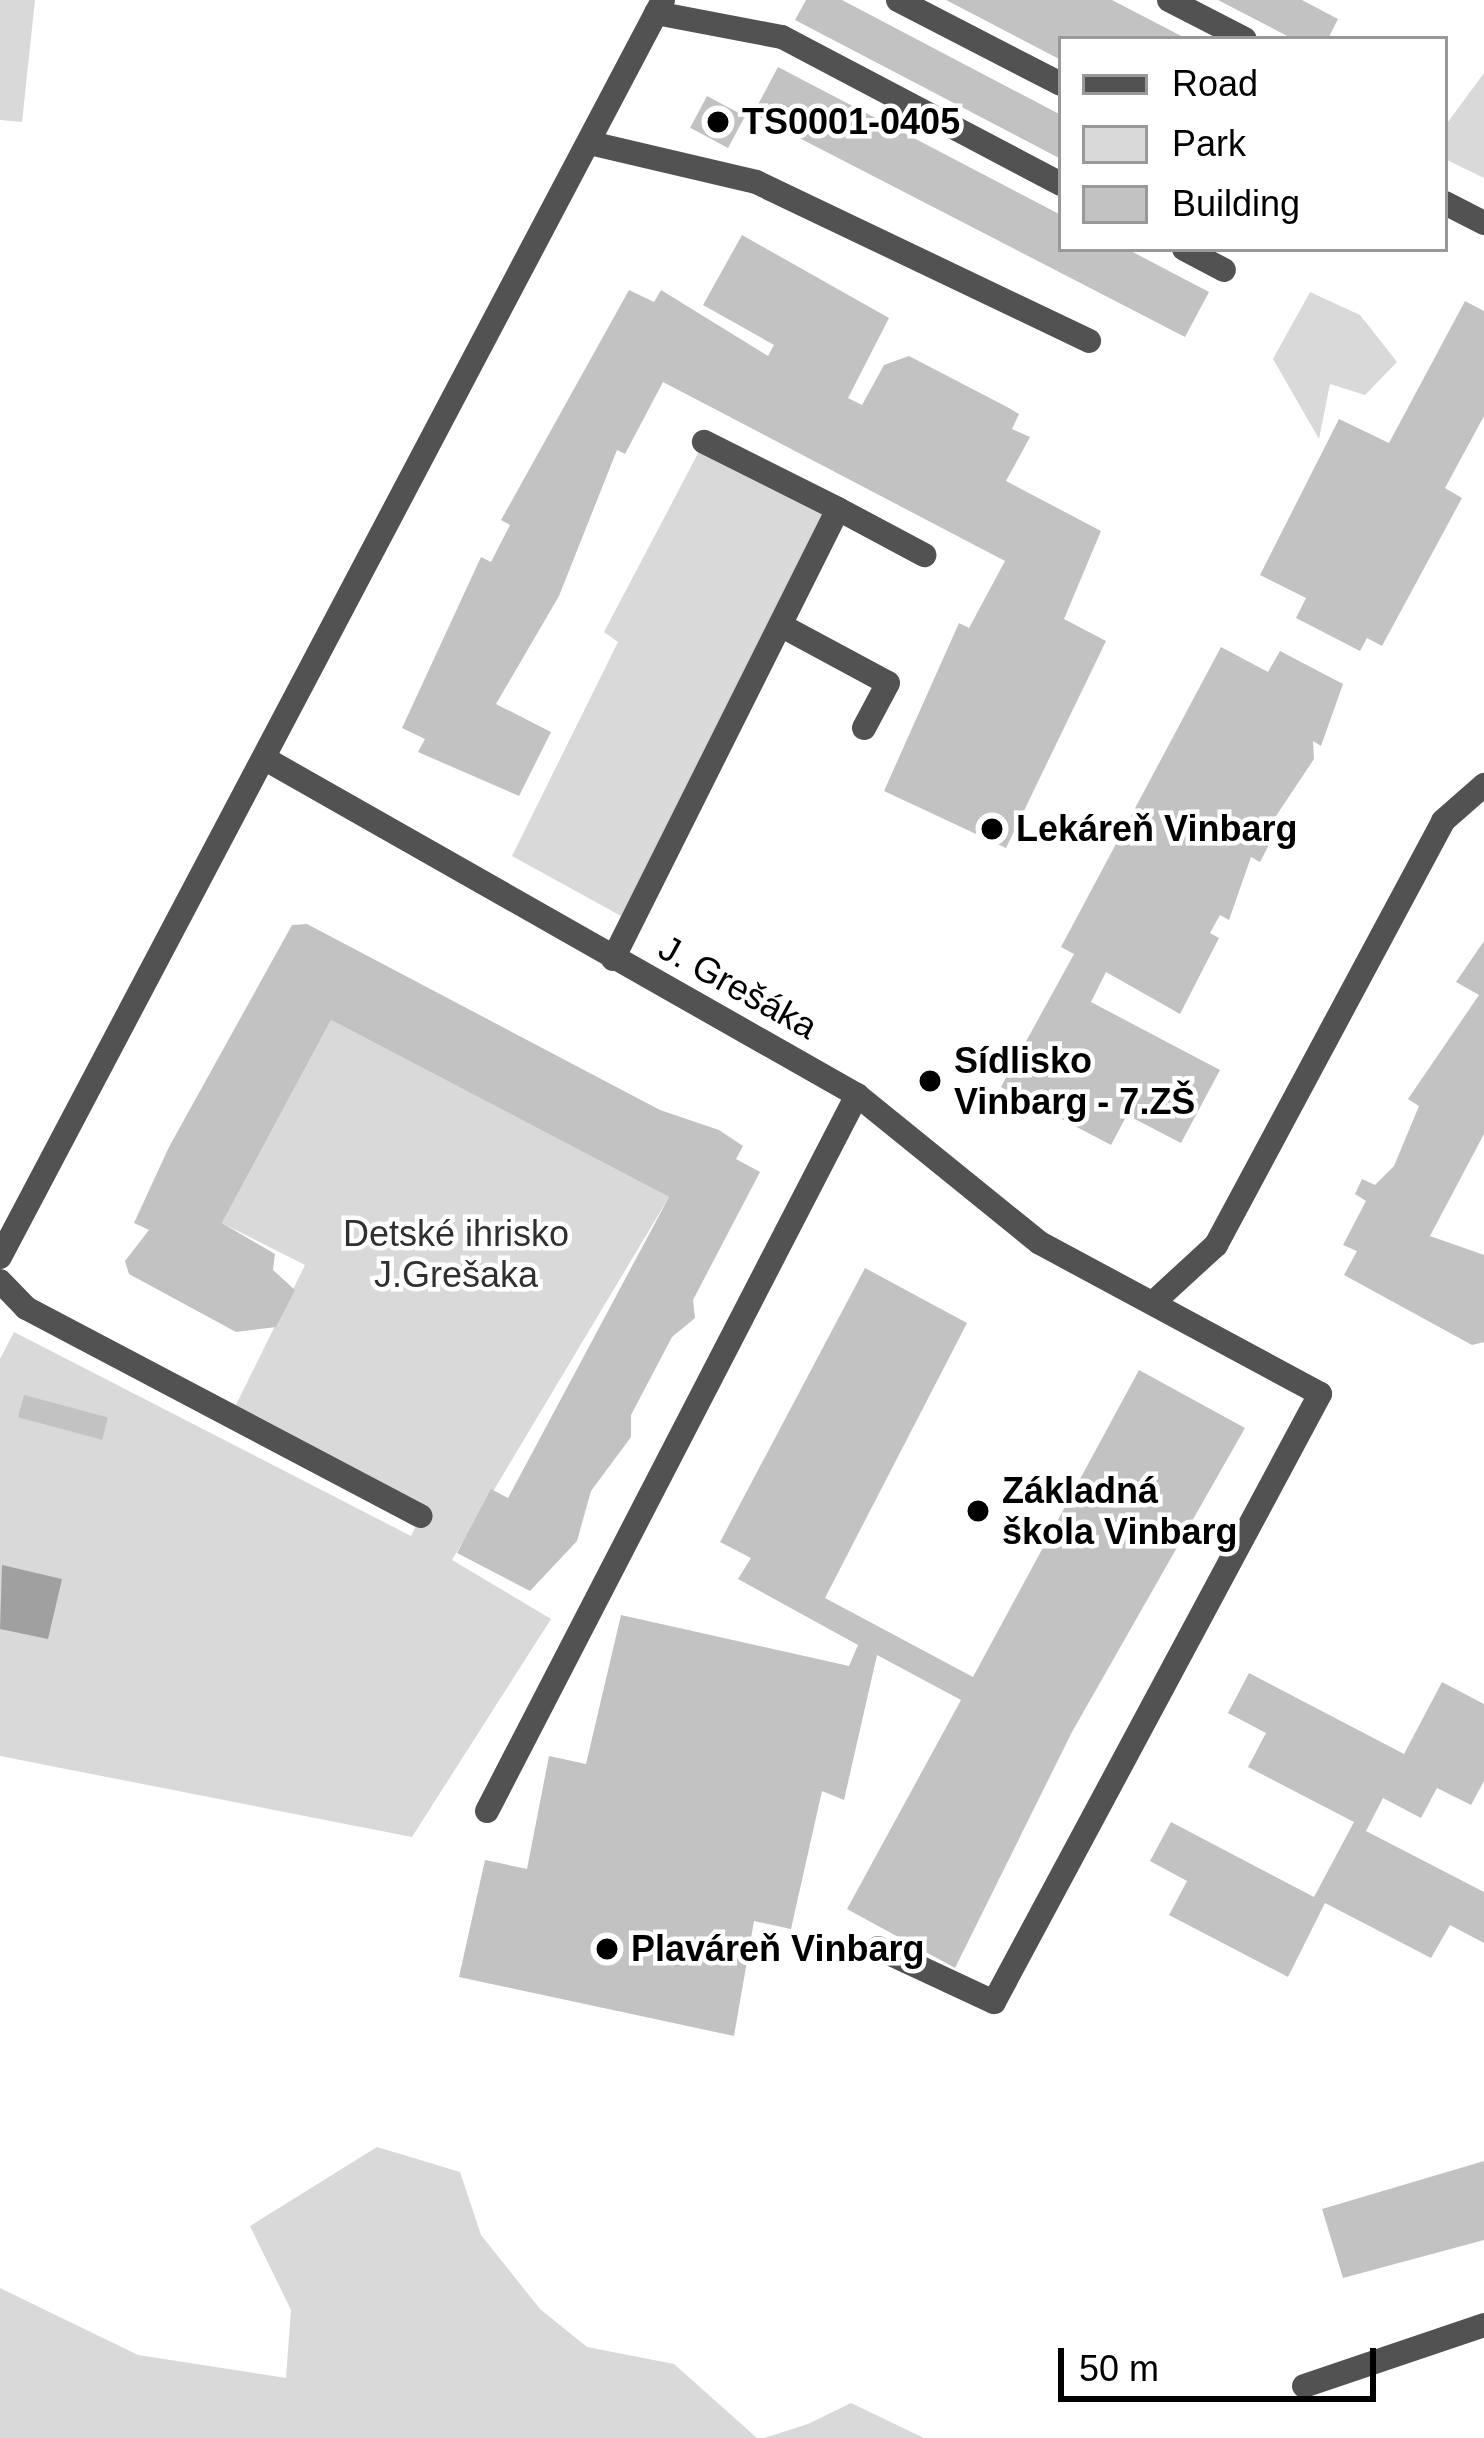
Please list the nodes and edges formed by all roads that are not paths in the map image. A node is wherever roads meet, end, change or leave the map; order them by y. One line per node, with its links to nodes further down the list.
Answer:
1 (898, 0): 5 (street)
2 (1169, 0): 4 (street)
3 (660, 6): 6 (street); 7 (street)
4 (1239, 36)
5 (1058, 82)
6 (590, 143): 12 (street); 18 (street)
7 (1058, 182)
8 (1448, 205): 9 (street)
9 (1484, 223)
10 (1190, 252): 11 (street)
11 (1224, 270)
12 (1089, 341)
13 (704, 442): 14 (street)
14 (838, 509): 15 (street); 16 (street)
15 (924, 556)
16 (782, 626): 17 (street); 20 (street)
17 (864, 728)
18 (269, 761): 20 (street, J. Grešáka); 22 (street)
19 (1484, 785): 24 (street)
20 (613, 959): 21 (street, J. Grešáka)
21 (857, 1095): 24 (street, J. Grešáka); 26 (street)
22 (0, 1247)
23 (0, 1281): 25 (street)
24 (1155, 1301): 27 (street, J. Grešáka)
25 (421, 1516)
26 (487, 1810)
27 (878, 1948)
28 (1484, 2325): 29 (street)
29 (1304, 2386)

